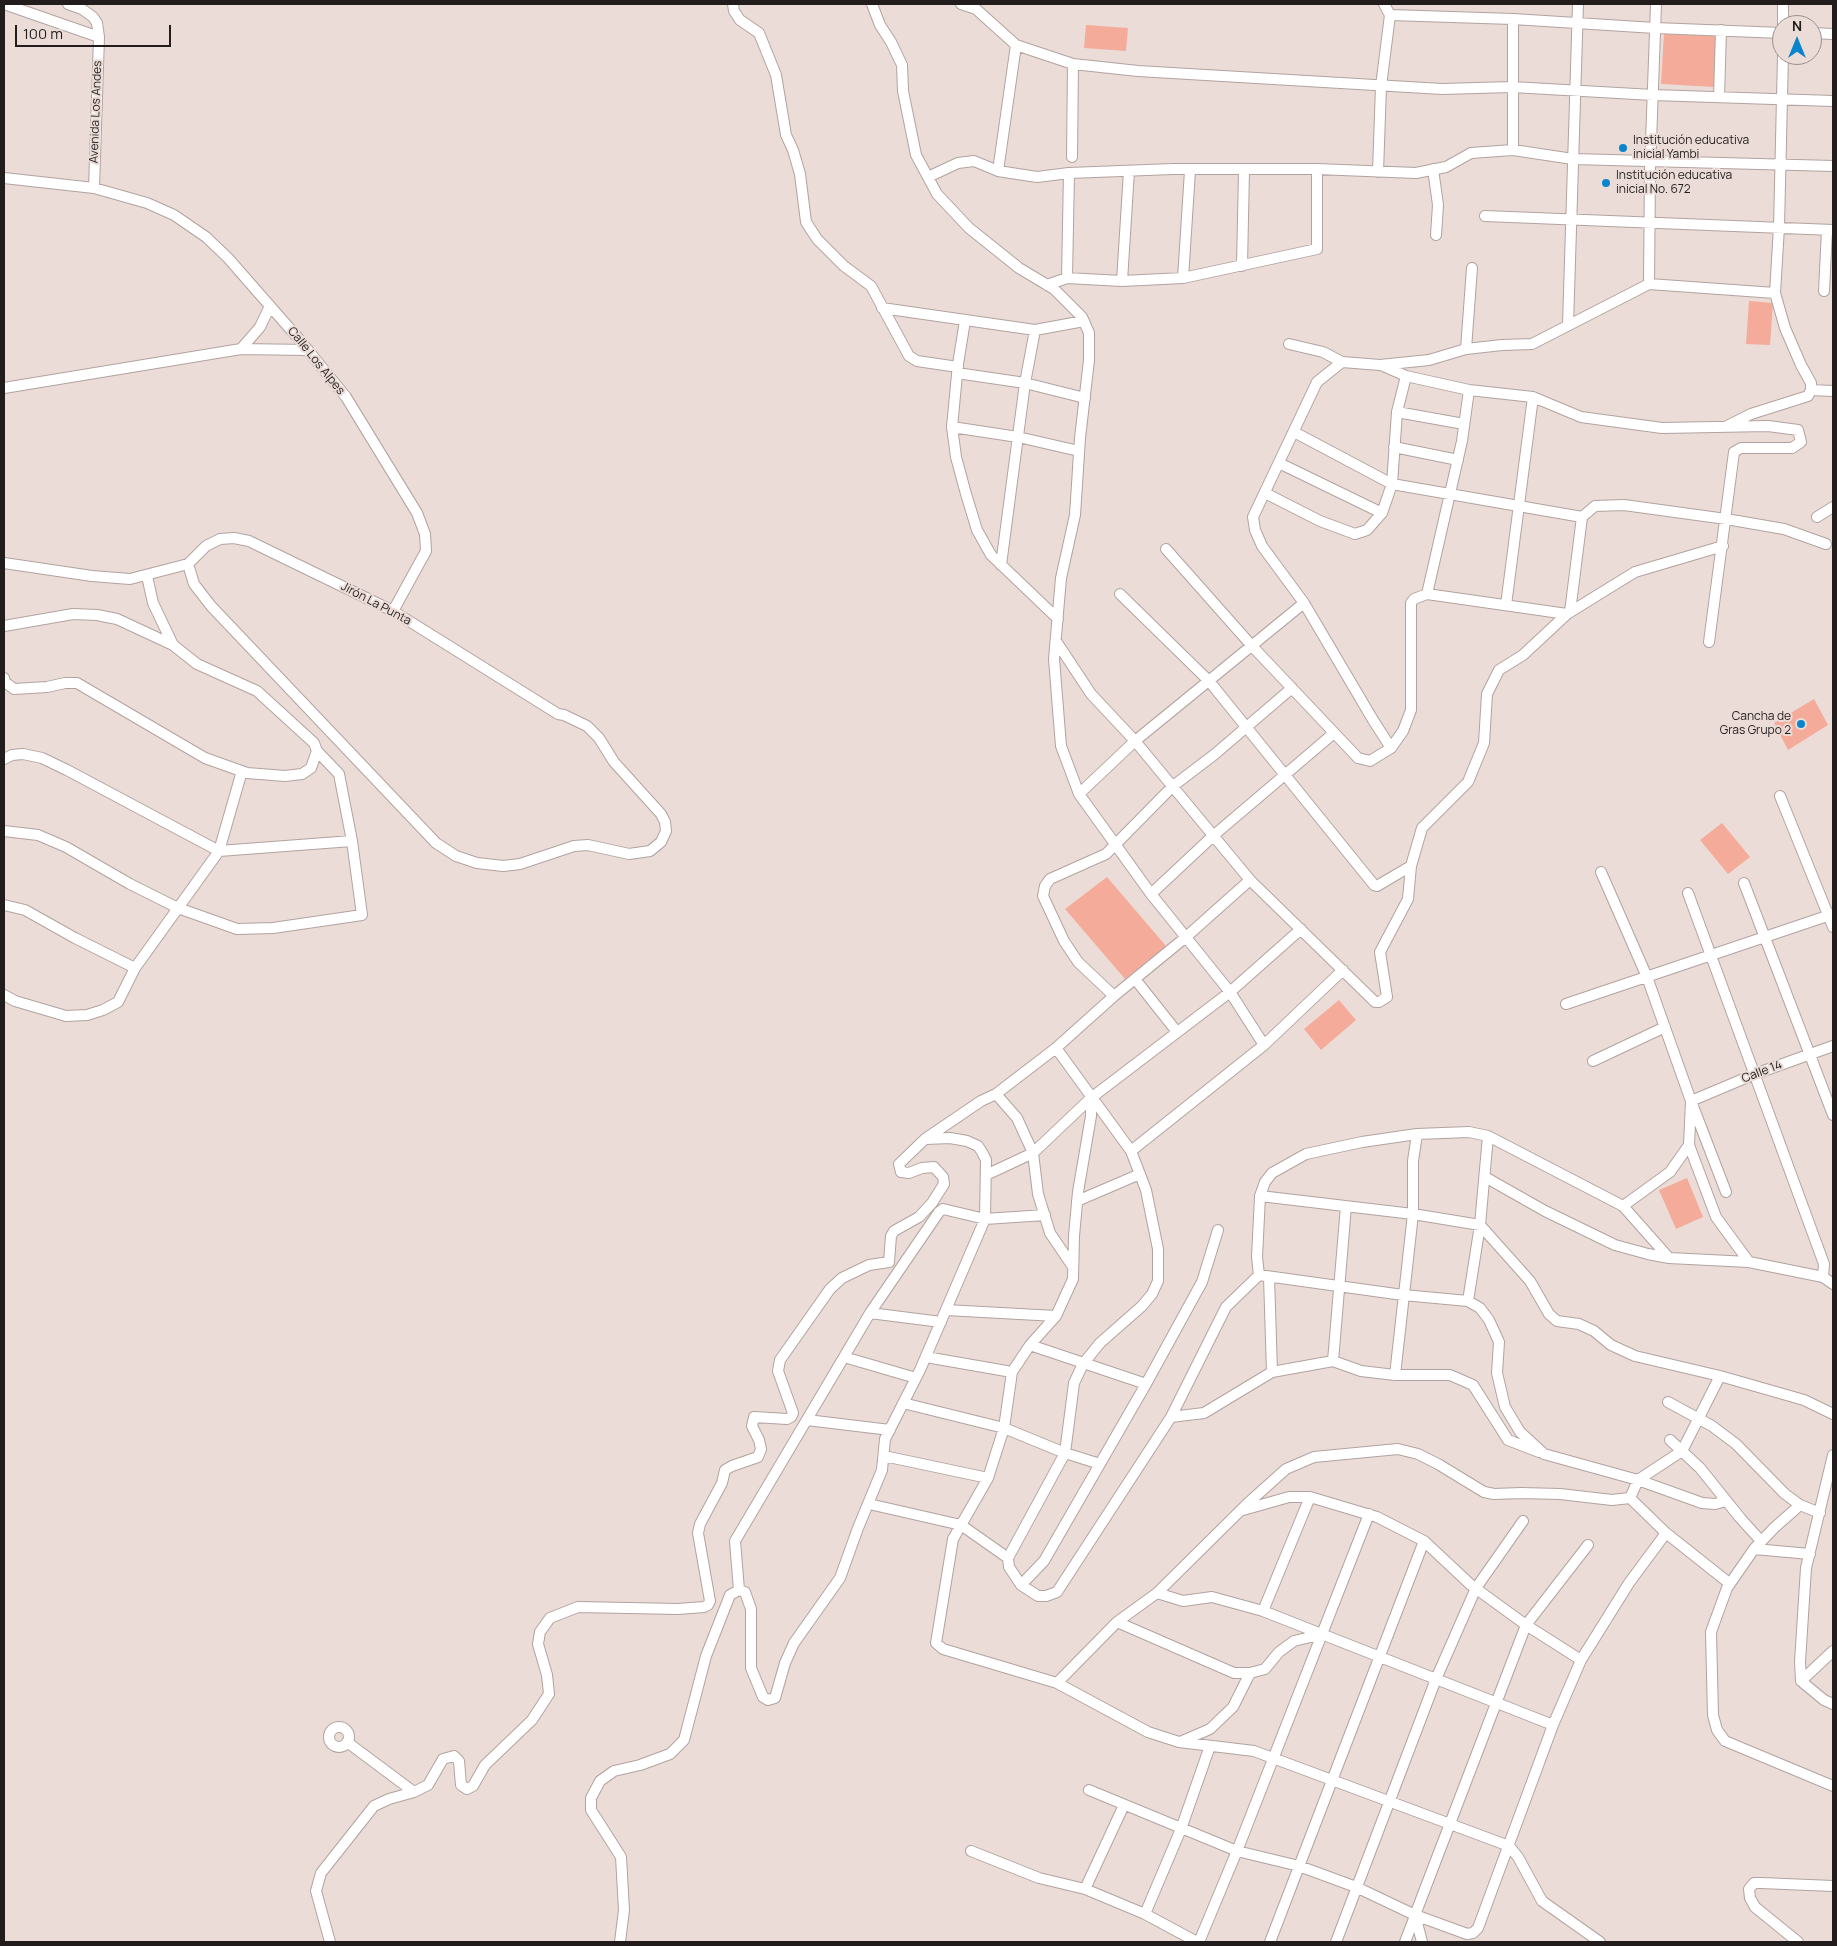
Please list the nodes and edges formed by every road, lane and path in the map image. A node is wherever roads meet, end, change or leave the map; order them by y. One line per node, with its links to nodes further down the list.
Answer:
1 (4, 4): 15 (street)
2 (68, 4): 15 (street, Avenida Los Andes)
3 (733, 4): 60 (street)
4 (872, 4): 40 (street)
5 (961, 4): 16 (street)
6 (1384, 4): 9 (street)
7 (1578, 4): 11 (street)
8 (1656, 4): 12 (street)
9 (1390, 14): 10 (street); 19 (street)
10 (1513, 19): 11 (street); 20 (street)
11 (1578, 23): 12 (street); 21 (street)
12 (1655, 28): 13 (street); 22 (street)
13 (1721, 30): 14 (street); 23 (street)
14 (1772, 33)
15 (99, 37): 42 (street, Avenida Los Andes)
16 (1016, 45): 17 (street); 36 (street)
17 (1073, 64): 19 (street); 27 (street)
18 (1783, 65): 24 (street)
19 (1380, 86): 20 (street); 38 (street)
20 (1512, 87): 21 (street); 26 (street)
21 (1575, 90): 22 (street); 28 (street)
22 (1653, 95): 23 (street); 29 (street)
23 (1719, 97): 24 (street)
24 (1783, 99): 25 (street); 30 (street)
25 (1833, 101)
26 (1513, 150): 28 (street); 33 (street)
27 (1072, 157)
28 (1573, 159): 29 (street); 44 (street)
29 (1650, 161): 30 (street); 45 (street)
30 (1781, 164): 31 (street); 46 (street)
31 (1833, 166)
32 (1317, 169): 35 (street); 38 (street); 50 (street)
33 (1433, 169): 38 (street); 48 (street)
34 (1190, 170): 35 (street); 37 (street); 53 (street)
35 (1244, 170): 50 (street)
36 (998, 171): 39 (street); 40 (street)
37 (1129, 171): 39 (street); 54 (street)
38 (1378, 172)
39 (1069, 173): 52 (street)
40 (928, 177): 56 (street)
41 (4, 178): 42 (street, Calle Los Alpes)
42 (94, 188): 59 (street, Calle Los Alpes)
43 (1486, 216): 44 (street)
44 (1571, 220): 45 (street); 63 (street)
45 (1649, 223): 46 (street); 55 (street)
46 (1779, 227): 47 (street); 58 (street)
47 (1830, 230): 49 (street)
48 (1436, 235)
49 (1829, 260): 57 (street)
50 (1242, 266): 53 (street)
51 (1472, 268): 67 (street)
52 (1067, 278): 54 (street); 56 (street)
53 (1183, 278): 54 (street)
54 (1122, 281)
55 (1649, 284): 58 (street); 63 (street)
56 (1047, 285): 62 (street)
57 (1824, 292)
58 (1775, 293): 76 (street)
59 (270, 306): 66 (street); 68 (street, Calle Los Alpes)
60 (882, 308): 61 (street); 71 (street)
61 (965, 321): 64 (street); 71 (street)
62 (1084, 321): 64 (street); 79 (street)
63 (1568, 324): 67 (street)
64 (1035, 330): 73 (street)
65 (1289, 344): 69 (street)
66 (241, 349): 68 (street); 74 (street)
67 (1466, 349): 70 (street)
68 (308, 350): 110 (street, Calle Los Alpes)
69 (1342, 362): 70 (street); 84 (street)
70 (1380, 365): 72 (street)
71 (957, 370): 73 (street); 82 (street)
72 (1406, 376): 75 (street); 80 (street)
73 (1025, 383): 79 (street); 85 (street)
74 (4, 388)
75 (1468, 390): 78 (street); 81 (street)
76 (1811, 390): 77 (street); 83 (street)
77 (1833, 391)
78 (1533, 397): 83 (street); 93 (street)
79 (1085, 398): 87 (street)
80 (1397, 412): 81 (street); 86 (street)
81 (1464, 424): 88 (street)
82 (952, 427): 85 (street); 104 (street)
83 (1722, 428): 98 (street)
84 (1294, 432): 89 (street); 90 (street)
85 (1018, 437): 87 (street); 104 (street)
86 (1394, 447): 88 (street); 90 (street)
87 (1079, 450): 112 (street)
88 (1458, 460): 92 (street)
89 (1279, 463): 91 (street); 95 (street)
90 (1392, 484): 92 (street); 95 (street)
91 (1265, 493): 95 (street); 108 (street)
92 (1450, 495): 93 (street); 107 (street)
93 (1520, 506): 96 (street); 109 (street)
94 (1833, 507): 97 (street)
95 (1382, 513)
96 (1582, 517): 98 (street); 111 (street)
97 (1817, 517)
98 (1726, 519): 99 (street); 100 (street)
99 (1826, 544)
100 (1723, 546): 111 (street); 115 (street)
101 (1166, 549): 117 (street)
102 (4, 563): 105 (street)
103 (188, 564): 105 (street); 110 (street, Jirón La Punta); 110 (street, Jirón La Punta)
104 (1001, 566): 112 (street)
105 (147, 576): 116 (street)
106 (1120, 594): 119 (street)
107 (1427, 594): 109 (street); 124 (street)
108 (1304, 602): 117 (street); 124 (street)
109 (1506, 605): 111 (street)
110 (393, 611)
111 (1568, 613): 137 (street)
112 (1058, 619): 114 (street)
113 (4, 626): 116 (street)
114 (1056, 641): 123 (street); 130 (street)
115 (1709, 642)
116 (173, 645): 125 (street)
117 (1252, 646): 119 (street); 120 (street)
118 (4, 678): 127 (street)
119 (1209, 681): 121 (street); 123 (street)
120 (1292, 688): 121 (street); 122 (street)
121 (1246, 726): 128 (street); 129 (street)
122 (1334, 734): 124 (street); 128 (street)
123 (1136, 741): 129 (street); 130 (street)
124 (1391, 748)
125 (317, 751): 127 (street); 134 (street)
126 (4, 759): 136 (street)
127 (242, 771): 136 (street)
128 (1285, 774): 133 (street); 137 (street)
129 (1173, 786): 133 (street); 135 (street)
130 (1080, 794): 135 (street)
131 (1780, 796): 145 (street)
132 (4, 830): 144 (street)
133 (1214, 836): 139 (street); 142 (street)
134 (352, 841): 136 (street); 144 (street)
135 (1116, 846): 142 (street); 157 (street)
136 (219, 851): 144 (street)
137 (1411, 866): 152 (street)
138 (1601, 872): 153 (street)
139 (1250, 880): 147 (street); 148 (street)
140 (1744, 883): 149 (street)
141 (1688, 893): 150 (street)
142 (1151, 894): 148 (street)
143 (4, 905): 151 (street)
144 (178, 908): 151 (street)
145 (1831, 915): 146 (street); 149 (street)
146 (1833, 927)
147 (1301, 929): 152 (street); 155 (street)
148 (1186, 937): 154 (street); 155 (street)
149 (1765, 937): 150 (street); 164 (street)
150 (1710, 956): 153 (street); 166 (street)
151 (135, 968): 156 (street)
152 (1342, 970): 161 (street)
153 (1647, 977): 158 (street); 159 (street)
154 (1136, 979): 157 (street); 160 (street)
155 (1230, 992): 160 (street); 161 (street)
156 (4, 995)
157 (1114, 996): 163 (street)
158 (1566, 1004)
159 (1664, 1027): 165 (street); 169 (street)
160 (1177, 1032): 168 (street)
161 (1264, 1045): 175 (street)
162 (1833, 1046): 164 (street, Calle 14)
163 (1056, 1048): 167 (street); 168 (street)
164 (1810, 1054): 166 (street, Calle 14); 170 (street)
165 (1593, 1061)
166 (1755, 1074): 169 (street, Calle 14); 194 (street)
167 (996, 1094): 173 (street); 176 (street)
168 (1091, 1098): 175 (street); 176 (street); 182 (street)
169 (1691, 1101): 174 (street); 180 (street)
170 (1833, 1115)
171 (1417, 1134): 172 (street); 181 (street); 185 (street)
172 (1488, 1136): 179 (street); 184 (street)
173 (925, 1140): 178 (street); 274 (street)
174 (1689, 1145): 184 (street); 191 (street)
175 (1131, 1151): 177 (street)
176 (1033, 1153): 178 (street); 186 (street)
177 (1140, 1174): 182 (street); 207 (street)
178 (986, 1175): 187 (street)
179 (1485, 1177): 188 (street); 190 (street)
180 (1726, 1192)
181 (1260, 1196): 183 (street); 193 (street)
182 (1078, 1201): 192 (street)
183 (1346, 1206): 185 (street); 196 (street)
184 (1623, 1206): 190 (street)
185 (1412, 1214): 188 (street); 197 (street)
186 (1044, 1216): 187 (street); 192 (street)
187 (985, 1219): 199 (street); 200 (street)
188 (1480, 1225): 198 (street); 211 (street)
189 (1218, 1230): 213 (street)
190 (1669, 1258): 191 (street)
191 (1749, 1262): 194 (street)
192 (1073, 1266): 201 (street)
193 (1264, 1276): 196 (street); 209 (street); 217 (street)
194 (1823, 1277): 195 (street)
195 (1833, 1284)
196 (1340, 1287): 197 (street); 206 (street)
197 (1403, 1295): 198 (street); 210 (street)
198 (1468, 1301): 225 (street)
199 (946, 1310): 201 (street); 202 (street)
200 (870, 1313): 202 (street); 205 (street)
201 (1056, 1316): 203 (street)
202 (941, 1322): 204 (street)
203 (1030, 1345): 207 (street); 208 (street)
204 (926, 1357): 208 (street); 212 (street)
205 (844, 1358): 212 (street); 219 (street)
206 (1333, 1362): 209 (street); 210 (street)
207 (1083, 1364): 213 (street); 224 (street)
208 (1012, 1372): 220 (street)
209 (1272, 1372): 217 (street)
210 (1395, 1375): 225 (street)
211 (1720, 1376): 216 (street); 218 (street)
212 (916, 1378): 215 (street)
213 (1146, 1384): 228 (street)
214 (1668, 1402): 218 (street)
215 (903, 1403): 220 (street); 221 (street)
216 (1833, 1414)
217 (1171, 1417): 249 (street)
218 (1700, 1419): 223 (street); 235 (street)
219 (807, 1420): 221 (street); 251 (street)
220 (1004, 1428): 224 (street); 229 (street)
221 (890, 1430): 227 (street)
222 (1670, 1440): 223 (street)
223 (1682, 1451): 230 (street); 233 (street)
224 (1065, 1453): 228 (street); 247 (street)
225 (1544, 1454): 230 (street)
226 (1833, 1455): 237 (street)
227 (884, 1456): 229 (street); 234 (street)
228 (1100, 1464): 249 (street)
229 (988, 1478): 240 (street)
230 (1638, 1480): 232 (street); 233 (street)
231 (1310, 1497): 236 (street); 238 (street); 253 (street)
232 (1630, 1498): 236 (street); 241 (street)
233 (1726, 1501): 243 (street)
234 (869, 1504): 240 (street); 251 (street)
235 (1800, 1505): 237 (street); 243 (street)
236 (1242, 1510): 252 (street)
237 (1820, 1513): 246 (street)
238 (1369, 1514): 242 (street); 256 (street)
239 (1523, 1521): 250 (street)
240 (961, 1525): 247 (street); 263 (street)
241 (1666, 1533): 248 (street); 259 (street)
242 (1424, 1541): 250 (street); 258 (street)
243 (1761, 1541): 245 (street)
244 (1588, 1545): 255 (street)
245 (1754, 1549): 246 (street); 248 (street)
246 (1810, 1554): 262 (street)
247 (1008, 1558): 249 (street)
248 (1729, 1583): 272 (street)
249 (1021, 1585)
250 (1476, 1588): 255 (street); 261 (street)
251 (739, 1590): 289 (street)
252 (1157, 1592): 253 (street); 254 (street)
253 (1264, 1612): 256 (street)
254 (1117, 1622): 260 (street); 263 (street)
255 (1526, 1625): 259 (street); 264 (street)
256 (1323, 1634): 258 (street); 260 (street); 270 (street)
257 (1833, 1651): 262 (street)
258 (1380, 1657): 261 (street); 271 (street)
259 (1581, 1660): 266 (street)
260 (1250, 1673): 268 (street)
261 (1436, 1679): 264 (street); 275 (street)
262 (1801, 1681): 265 (street)
263 (1057, 1683): 268 (street)
264 (1496, 1703): 266 (street); 277 (street)
265 (1833, 1704)
266 (1554, 1725): 279 (street)
267 (347, 1742): 274 (street)
268 (1179, 1742): 269 (street)
269 (1210, 1746): 270 (street); 278 (street)
270 (1273, 1758): 271 (street); 281 (street)
271 (1332, 1779): 275 (street); 282 (street)
272 (1833, 1786)
273 (1089, 1790): 276 (street)
274 (414, 1792): 288 (street)
275 (1389, 1800): 277 (street); 284 (street)
276 (1124, 1805): 278 (street); 285 (street)
277 (1450, 1824): 279 (street); 287 (street)
278 (1181, 1829): 281 (street); 286 (street)
279 (1509, 1846): 287 (street); 295 (street)
280 (971, 1851): 285 (street)
281 (1237, 1851): 282 (street); 290 (street)
282 (1299, 1866): 284 (street); 291 (street)
283 (1833, 1886): 296 (street)
284 (1356, 1887): 287 (street); 292 (street)
285 (1085, 1889): 286 (street)
286 (1145, 1914): 290 (street)
287 (1415, 1915): 293 (street); 294 (street)
288 (330, 1942)
289 (620, 1942)
290 (1198, 1942)
291 (1270, 1942)
292 (1336, 1942)
293 (1404, 1942)
294 (1422, 1942)
295 (1600, 1942)
296 (1798, 1942)

